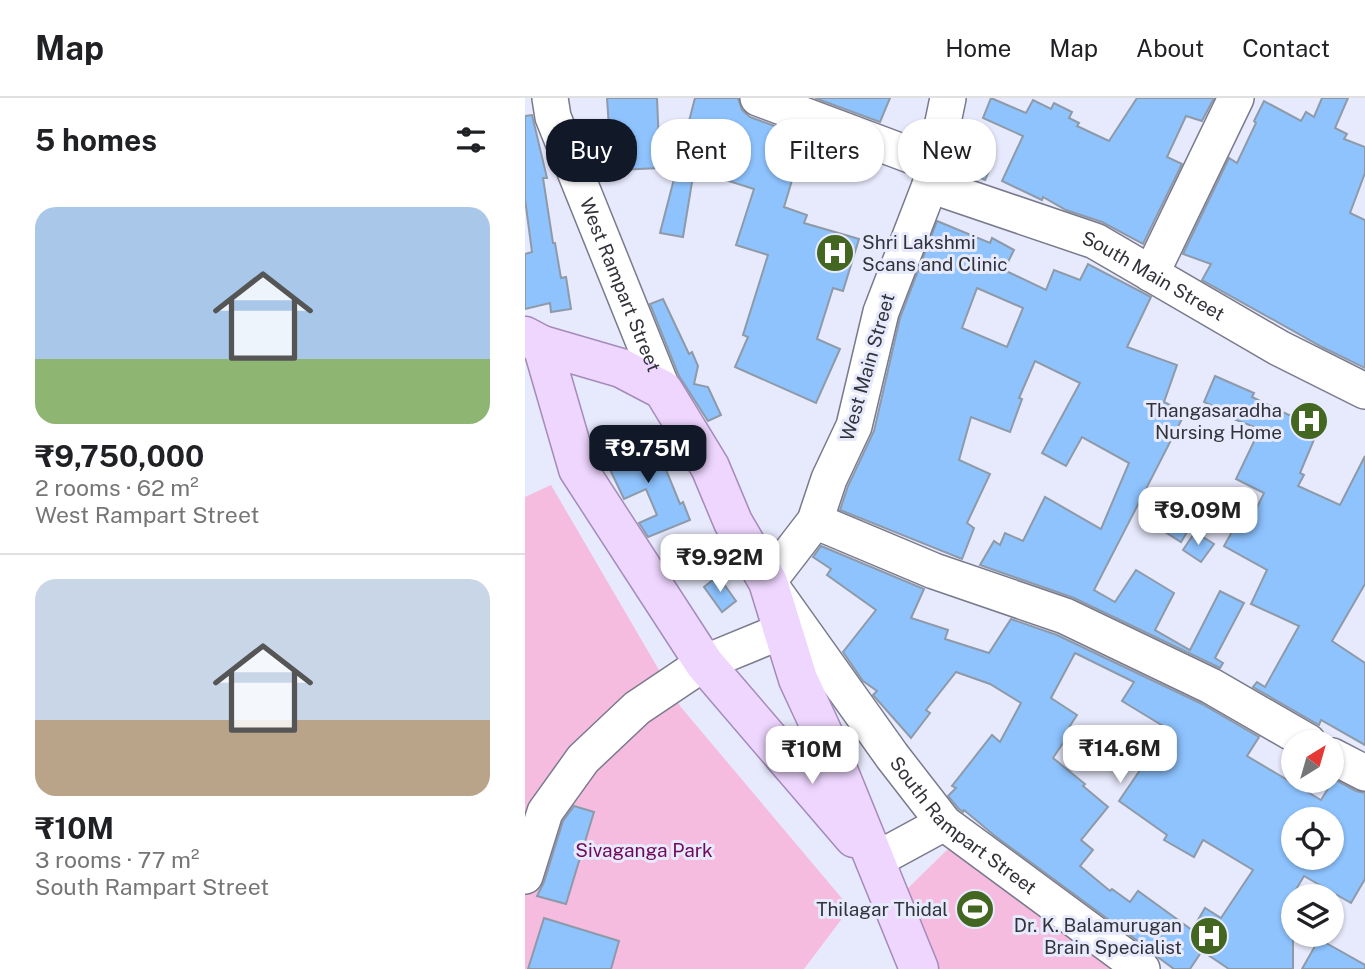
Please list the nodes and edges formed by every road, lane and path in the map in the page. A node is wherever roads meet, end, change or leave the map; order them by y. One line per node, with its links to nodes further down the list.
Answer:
1 (550, 98): 11 (street, West Rampart Street)
2 (758, 98): 6 (street, South Main Street)
3 (948, 98): 5 (street, West Main Street)
4 (1236, 98): 9 (street)
5 (944, 119)
6 (898, 159)
7 (929, 182): 13 (street, West Main Street)
8 (951, 182): 9 (street, South Main Street)
9 (1151, 274): 12 (street, South Main Street)
10 (534, 341): 11 (main road); 16 (main road)
11 (663, 390): 14 (main road)
12 (1365, 391)
13 (815, 521): 14 (street, West Main Street); 17 (street)
14 (768, 582): 15 (main road); 21 (street, South Rampart Street)
15 (782, 631): 16 (street); 22 (main road)
16 (704, 663): 20 (street); 22 (main road)
17 (1287, 730)
18 (1344, 763): 19 (street)
19 (1365, 773)
20 (535, 819): 23 (street)
21 (944, 823): 22 (street); 25 (street, South Rampart Street)
22 (874, 861): 24 (main road)
23 (525, 876)
24 (919, 969)
25 (1142, 969)

